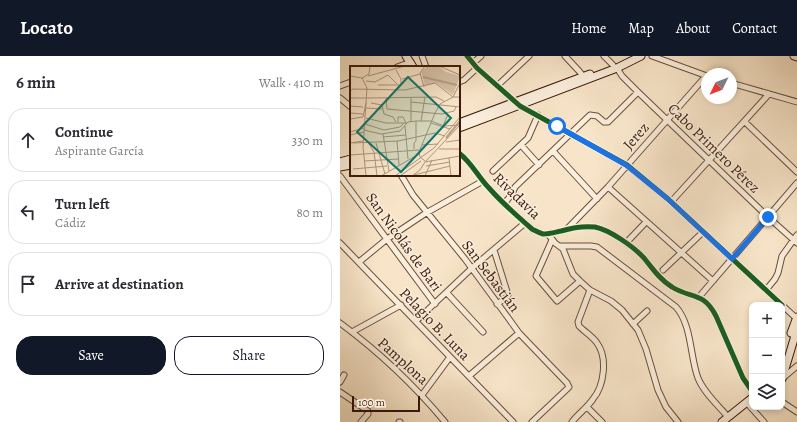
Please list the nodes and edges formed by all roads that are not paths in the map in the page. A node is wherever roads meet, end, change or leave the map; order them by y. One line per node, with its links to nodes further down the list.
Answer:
1 (406, 56): 13 (street)
2 (422, 56): 15 (street)
3 (467, 56): 14 (street)
4 (481, 56): 14 (street)
5 (529, 56): 24 (street)
6 (565, 56): 18 (street)
7 (604, 56): 16 (street, Cabo Primero Pérez)
8 (632, 56): 16 (street)
9 (641, 56): 16 (street)
10 (652, 56): 17 (street)
11 (794, 56): 12 (street)
12 (797, 57)
13 (412, 65)
14 (475, 65): 21 (street); 24 (street)
15 (426, 66)
16 (615, 66): 18 (street); 25 (street, Cabo Primero Pérez); 29 (street)
17 (701, 74)
18 (583, 76): 29 (street)
19 (701, 81): 32 (street, Jerez)
20 (350, 82): 23 (street)
21 (460, 82)
22 (737, 85): 26 (street)
23 (340, 86)
24 (497, 86): 29 (street)
25 (638, 92): 32 (street, Cabo Primero Pérez); 36 (street)
26 (769, 94): 28 (street); 33 (street)
27 (340, 98): 30 (street)
28 (797, 102)
29 (518, 104): 31 (street); 34 (street); 35 (street)
30 (350, 106)
31 (538, 115): 36 (street); 37 (street)
32 (666, 119): 41 (street, Cabo Primero Pérez); 45 (street, Jerez)
33 (745, 122): 41 (street); 48 (street)
34 (460, 123)
35 (460, 128)
36 (571, 134): 38 (street); 45 (street)
37 (521, 145): 44 (street); 47 (street)
38 (553, 152): 44 (street); 54 (street)
39 (460, 154): 51 (street, Rivadavia)
40 (350, 159): 42 (street)
41 (710, 160): 55 (street); 58 (street, Cabo Primero Pérez)
42 (340, 162)
43 (350, 165): 46 (street)
44 (539, 165): 56 (street)
45 (626, 165): 53 (street, Jerez); 55 (street)
46 (340, 168)
47 (493, 171)
48 (797, 172)
49 (340, 176): 64 (street, San Nicolás de Bari)
50 (401, 176): 57 (street, San Sebastián)
51 (483, 181): 56 (street, Rivadavia); 57 (street)
52 (797, 183): 58 (street)
53 (608, 187): 54 (street, Jerez); 59 (street)
54 (597, 199): 61 (street, Jerez)
55 (671, 202): 62 (street)
56 (504, 204): 60 (street, Rivadavia)
57 (426, 213): 64 (street); 74 (street, San Sebastián)
58 (768, 217): 65 (street, Cabo Primero Pérez); 72 (street)
59 (646, 222): 68 (street); 71 (street)
60 (525, 223): 63 (street, Rivadavia); 70 (street)
61 (567, 229): 63 (street, Rivadavia); 68 (street, Rivadavia)
62 (703, 232): 71 (street); 72 (street)
63 (548, 234): 66 (street)
64 (387, 239): 73 (street); 83 (street, San Nicolás de Bari)
65 (796, 239): 79 (street)
66 (552, 240): 69 (street); 76 (street)
67 (340, 243): 73 (street, Pelagio B. Luna)
68 (626, 243): 81 (street, Rivadavia)
69 (561, 246): 76 (street); 112 (street)
70 (494, 250): 74 (street); 84 (street)
71 (680, 253): 75 (street); 77 (street)
72 (732, 259): 77 (street); 79 (street)
73 (359, 262): 85 (street, Pelagio B. Luna)
74 (472, 268): 80 (street); 84 (street, San Sebastián)
75 (663, 270)
76 (580, 281): 78 (street)
77 (713, 281): 81 (street)
78 (590, 290): 91 (street); 109 (street)
79 (766, 290): 82 (street)
80 (447, 293): 83 (street); 94 (street)
81 (699, 297): 104 (street, Rivadavia)
82 (779, 302)
83 (435, 304): 89 (street)
84 (497, 304): 95 (street, San Sebastián)
85 (401, 305): 89 (street, Pelagio B. Luna); 93 (street)
86 (785, 308): 88 (street)
87 (647, 311): 91 (street)
88 (797, 318): 96 (street)
89 (416, 321): 97 (street, Pelagio B. Luna)
90 (340, 323): 93 (street, Pamplona)
91 (633, 324): 119 (street)
92 (797, 329): 99 (street)
93 (352, 332): 106 (street, Pamplona)
94 (483, 332)
95 (520, 333): 101 (street); 116 (street, San Sebastián)
96 (785, 352)
97 (450, 357): 101 (street, Pelagio B. Luna); 106 (street)
98 (797, 366): 102 (street)
99 (784, 374)
100 (344, 375): 103 (street)
101 (469, 376): 115 (street, Pelagio B. Luna)
102 (785, 376)
103 (340, 382)
104 (749, 387)
105 (340, 392): 113 (street)
106 (422, 395): 114 (street, Pamplona)
107 (749, 404): 112 (street)
108 (785, 404): 111 (street)
109 (587, 406): 117 (street); 118 (street)
110 (755, 410): 120 (street)
111 (797, 412)
112 (727, 420)
113 (361, 422)
114 (446, 422)
115 (513, 422)
116 (532, 422)
117 (572, 422)
118 (602, 422)
119 (678, 422)
120 (764, 422)

